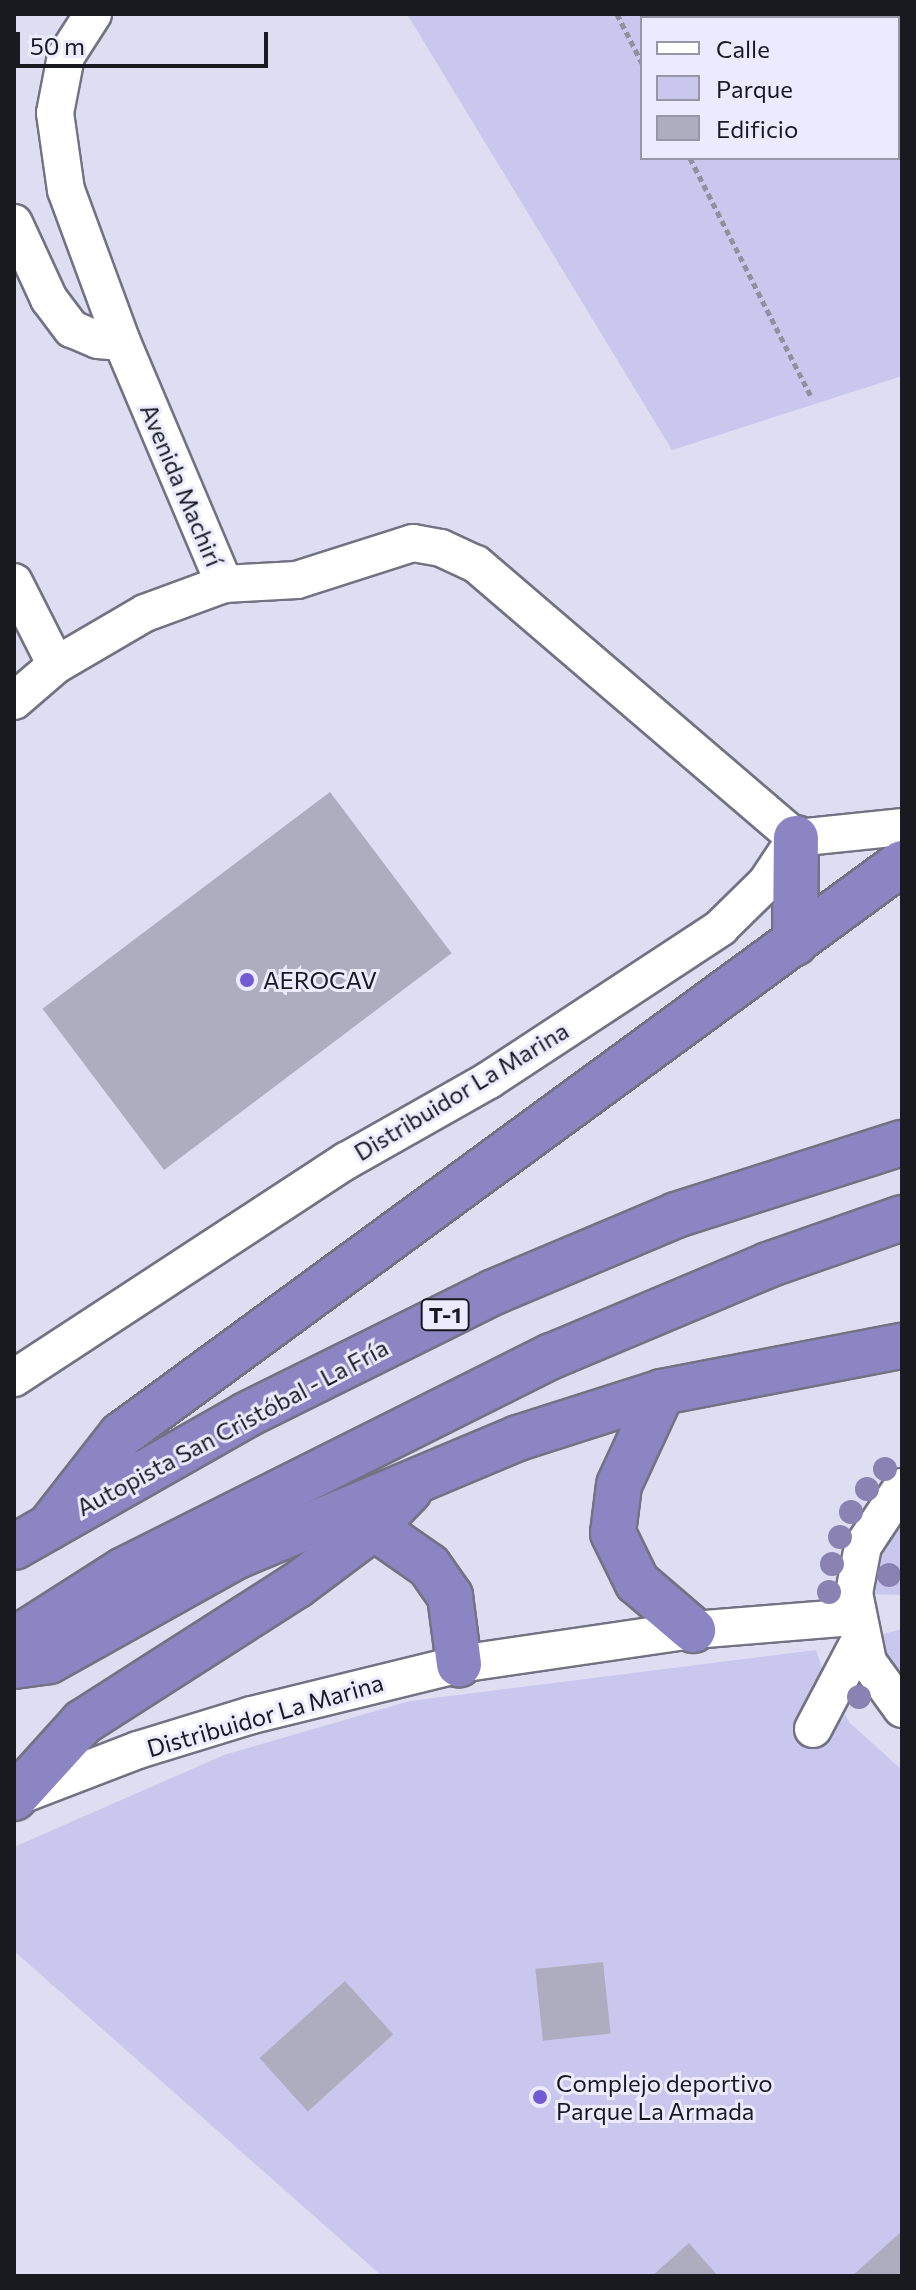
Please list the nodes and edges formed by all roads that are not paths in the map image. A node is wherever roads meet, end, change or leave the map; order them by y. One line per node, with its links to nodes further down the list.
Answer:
1 (93, 14): 3 (street, Avenida Machirí)
2 (14, 223): 3 (street)
3 (122, 342): 5 (street, Avenida Machirí)
4 (14, 582): 6 (street)
5 (224, 584): 6 (street); 9 (street, Avenida Machirí)
6 (56, 665): 7 (street)
7 (14, 701)
8 (902, 827): 9 (street)
9 (796, 838): 11 (highway); 15 (street, Distribuidor La Marina)
10 (902, 863): 11 (highway)
11 (795, 943): 19 (highway)
12 (902, 1143): 19 (highway, Autopista San Cristóbal - La Fría / T-1)
13 (902, 1218): 22 (highway)
14 (902, 1346): 16 (highway)
15 (14, 1378)
16 (662, 1392): 18 (highway); 21 (highway)
17 (902, 1487): 20 (street)
18 (353, 1521): 23 (highway); 24 (highway); 27 (highway)
19 (32, 1537)
20 (858, 1628): 21 (street, Distribuidor La Marina); 25 (street); 26 (street)
21 (693, 1630): 23 (street, Distribuidor La Marina)
22 (14, 1640)
23 (459, 1664): 27 (street, Distribuidor La Marina)
24 (14, 1666)
25 (902, 1709)
26 (813, 1729)
27 (14, 1798)

